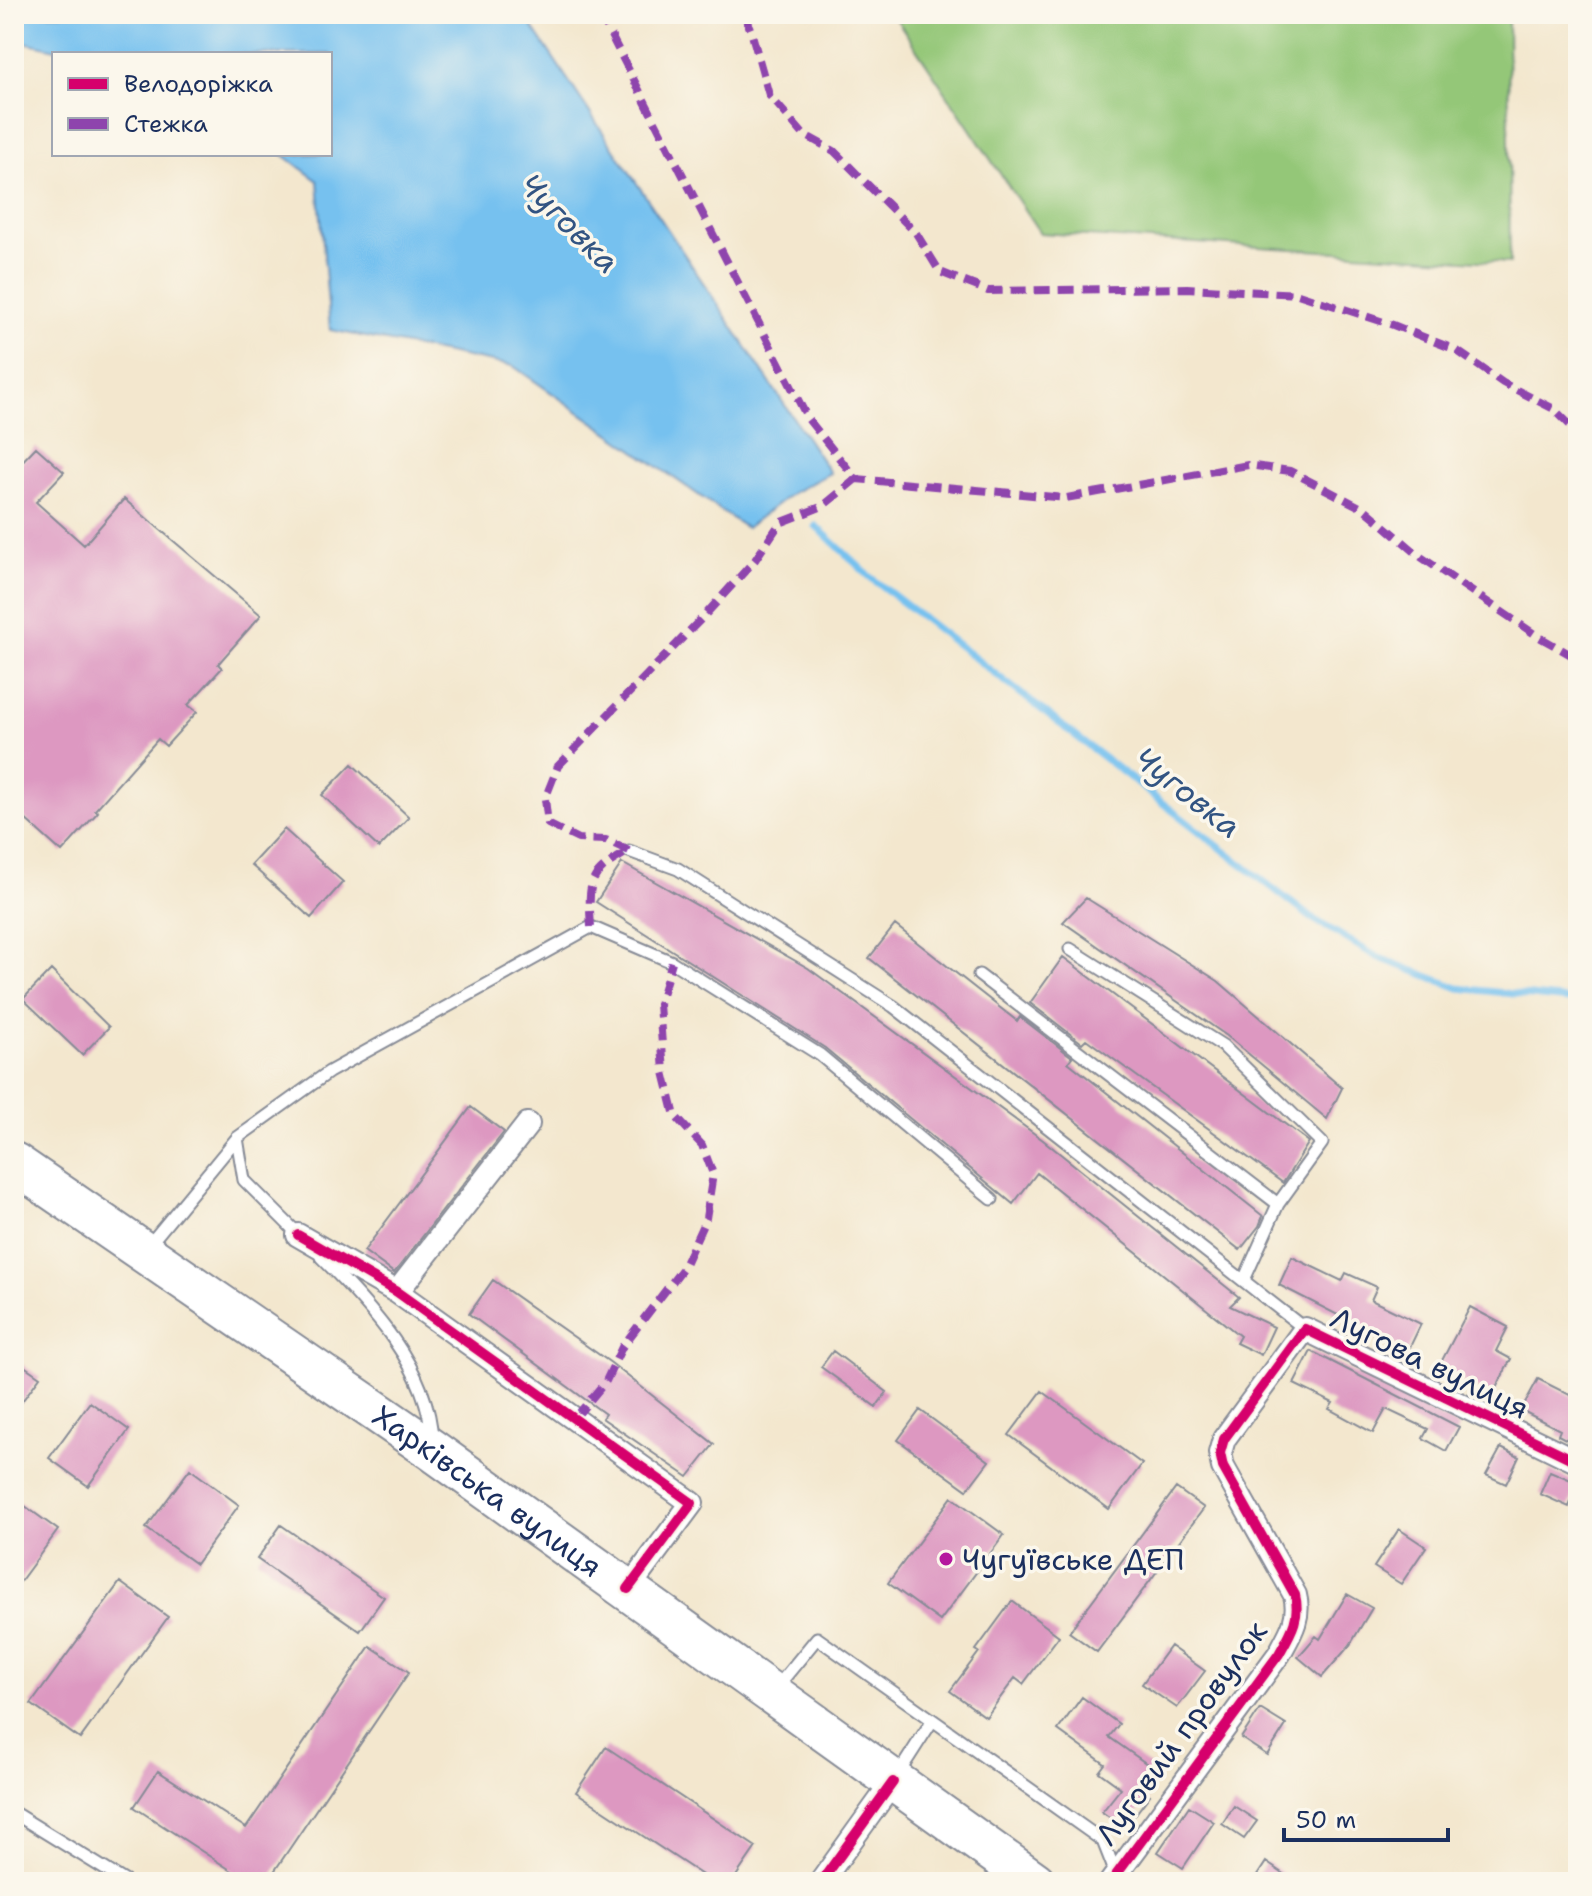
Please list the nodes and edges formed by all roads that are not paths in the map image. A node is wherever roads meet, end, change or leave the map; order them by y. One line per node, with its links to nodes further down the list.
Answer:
1 (629, 851): 11 (lane)
2 (1070, 949): 8 (lane)
3 (979, 975): 8 (lane)
4 (528, 1124): 12 (street)
5 (237, 1138): 7 (lane); 9 (lane); 10 (lane)
6 (14, 1163): 10 (highway, Харківська вулиця)
7 (992, 1199)
8 (1278, 1204): 11 (lane)
9 (298, 1235): 12 (street); 14 (lane)
10 (143, 1252): 14 (highway, Харківська вулиця)
11 (1244, 1280): 13 (lane)
12 (397, 1292): 16 (street)
13 (1305, 1329): 15 (street, Лугова вулиця); 21 (street, Луговий провулок)
14 (432, 1450): 16 (highway, Харківська вулиця)
15 (1578, 1462)
16 (628, 1589): 17 (highway, Харківська вулиця)
17 (771, 1694): 18 (lane); 19 (highway, Харківська вулиця)
18 (932, 1721): 19 (lane); 21 (lane)
19 (893, 1782): 23 (street); 24 (highway, Харківська вулиця)
20 (14, 1813): 22 (lane)
21 (1119, 1879)
22 (126, 1882)
23 (821, 1882)
24 (1035, 1882)

